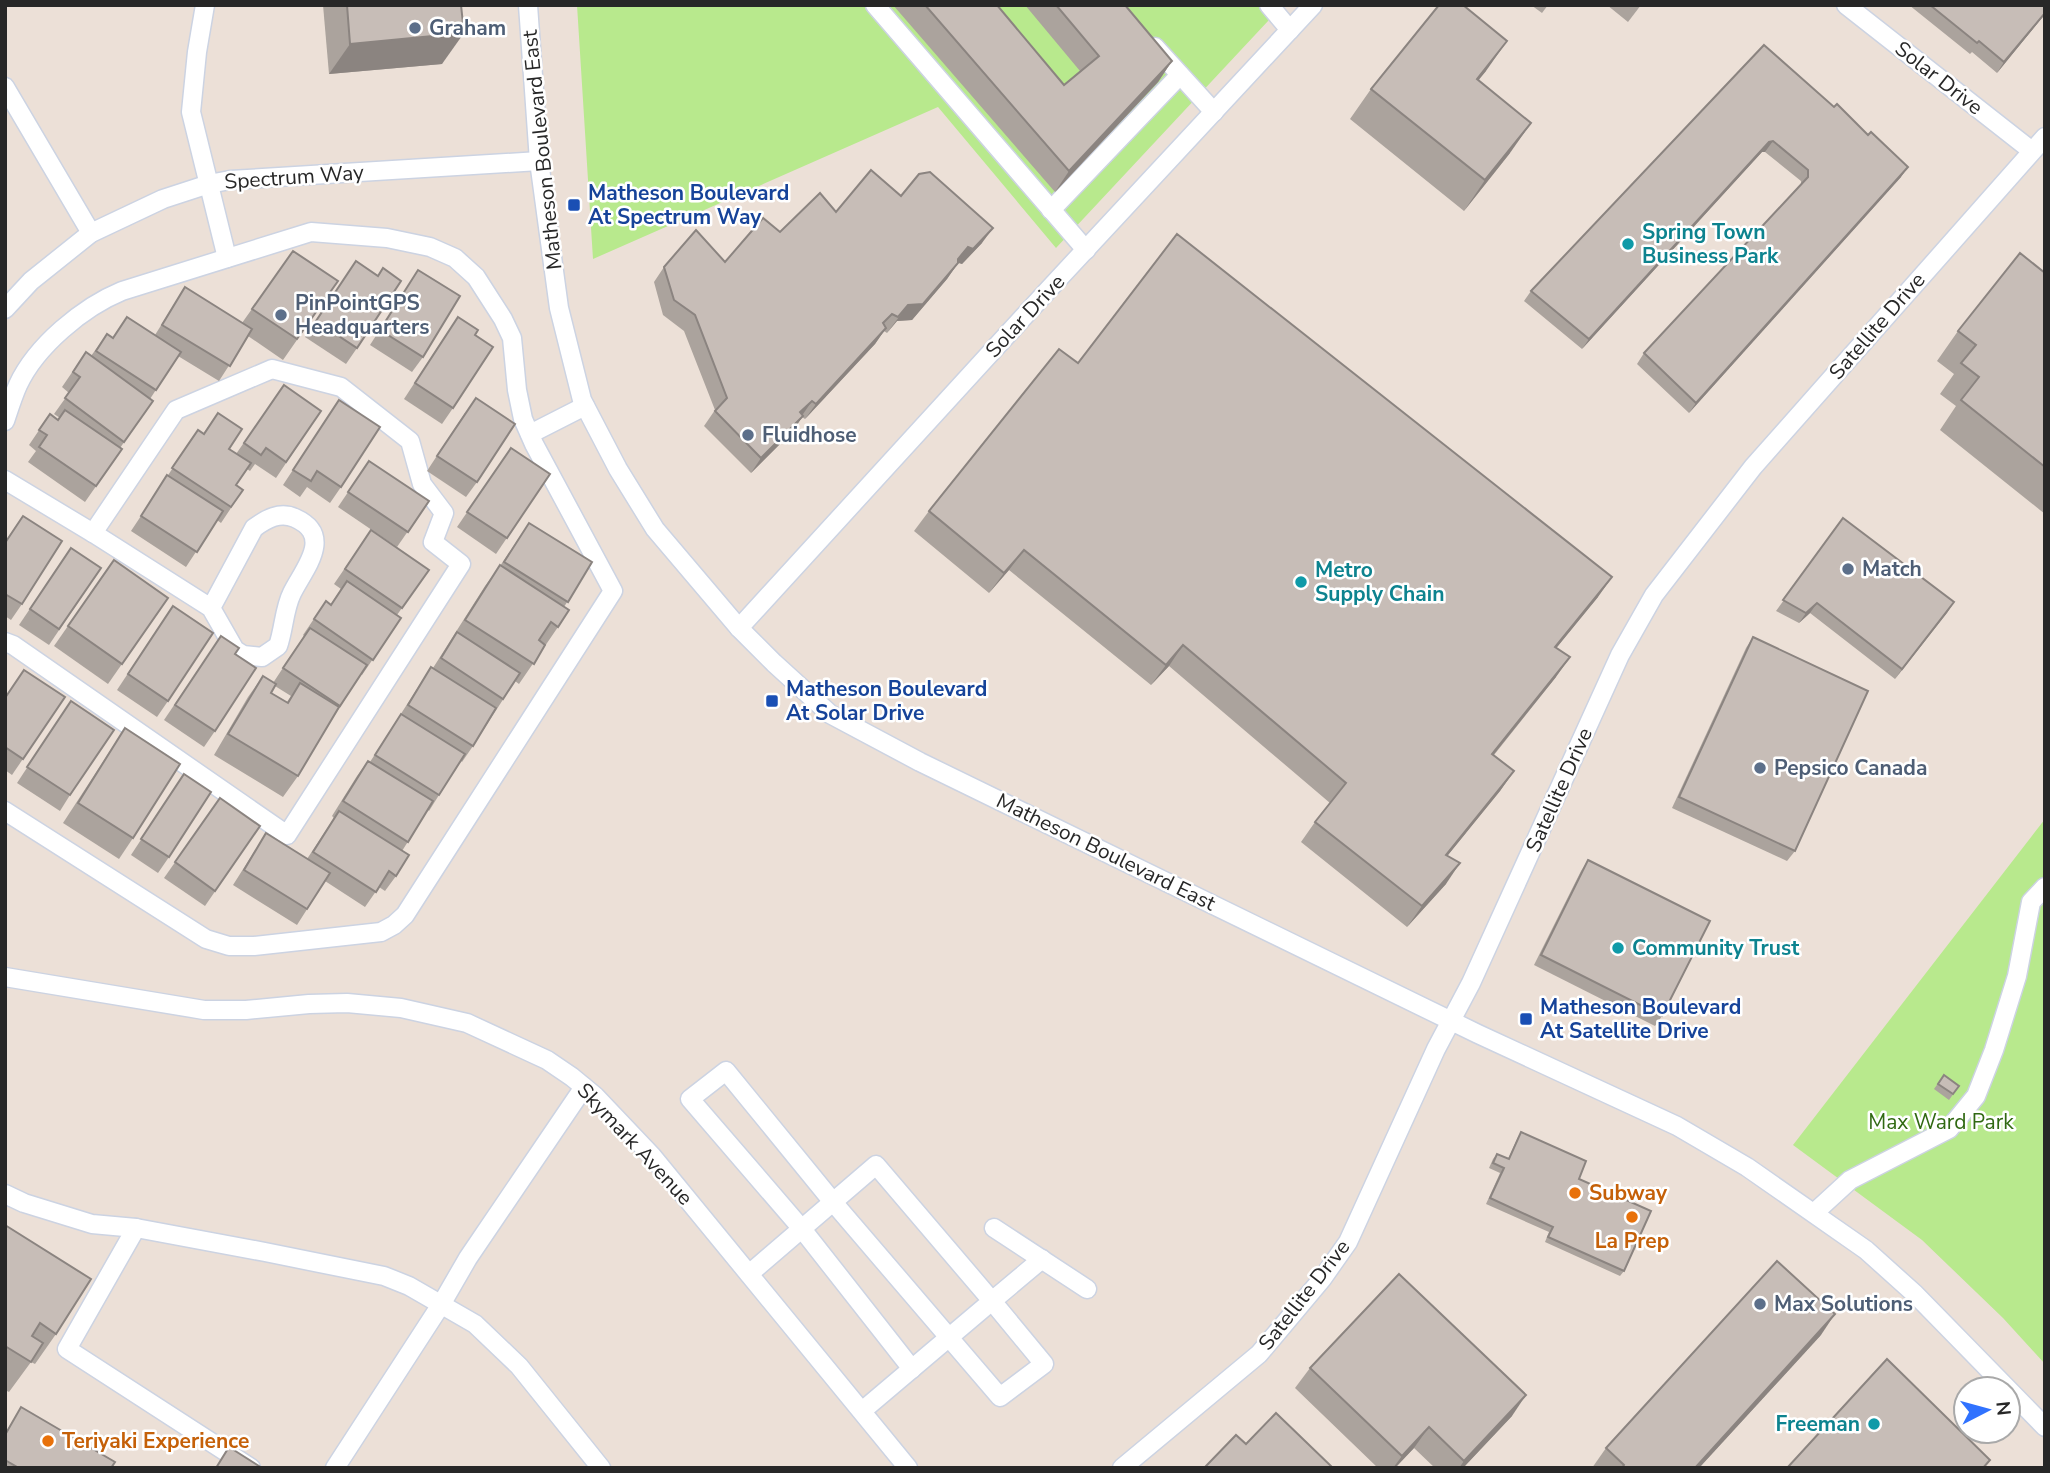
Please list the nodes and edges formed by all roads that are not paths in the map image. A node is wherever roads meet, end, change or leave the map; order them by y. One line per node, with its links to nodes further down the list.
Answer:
1 (205, 5): 15 (street)
2 (528, 5): 14 (street, Matheson Boulevard East)
3 (875, 5): 16 (street)
4 (1269, 5): 7 (street)
5 (1313, 5): 7 (street, Solar Drive)
6 (1846, 5): 13 (street, Solar Drive)
7 (1290, 30): 11 (street, Solar Drive)
8 (1144, 35): 9 (street)
9 (1180, 75): 11 (street); 16 (street)
10 (5, 87): 17 (street)
11 (1214, 112): 18 (street, Solar Drive)
12 (2045, 137): 13 (street, Satellite Drive)
13 (2032, 150): 32 (street, Satellite Drive)
14 (538, 161): 15 (street, Spectrum Way); 21 (street, Matheson Boulevard East)
15 (209, 184): 17 (street, Spectrum Way); 19 (street)
16 (1051, 210): 18 (street)
17 (90, 233): 20 (street, Spectrum Way)
18 (1086, 250): 27 (street, Solar Drive)
19 (227, 258): 22 (street); 23 (street)
20 (5, 309)
21 (585, 406): 23 (street); 27 (street, Matheson Boulevard East)
22 (5, 421)
23 (530, 434): 29 (street)
24 (5, 480): 25 (street)
25 (93, 533): 26 (street); 28 (street)
26 (211, 608): 26 (street)
27 (739, 628): 32 (street, Matheson Boulevard East)
28 (5, 642)
29 (5, 811)
30 (2045, 887): 36 (street)
31 (5, 976): 33 (street, Skymark Avenue)
32 (1452, 1020): 36 (street, Matheson Boulevard East); 53 (street, Satellite Drive)
33 (584, 1087): 41 (street, Skymark Avenue); 44 (street)
34 (5, 1194): 37 (street)
35 (833, 1202): 39 (street); 39 (street); 43 (street); 45 (street)
36 (1814, 1213): 48 (street, Matheson Boulevard East)
37 (135, 1228): 44 (street); 49 (street)
38 (994, 1228): 40 (street)
39 (802, 1229): 41 (street); 46 (street)
40 (1041, 1259): 42 (street); 43 (street)
41 (749, 1274): 47 (street, Skymark Avenue)
42 (1087, 1289)
43 (992, 1301): 45 (street); 45 (street)
44 (442, 1303): 50 (street); 51 (street)
45 (950, 1336): 46 (street)
46 (912, 1368): 47 (street)
47 (862, 1411): 52 (street, Skymark Avenue)
48 (2045, 1427)
49 (251, 1468)
50 (335, 1468)
51 (601, 1468)
52 (908, 1468)
53 (1122, 1468)

